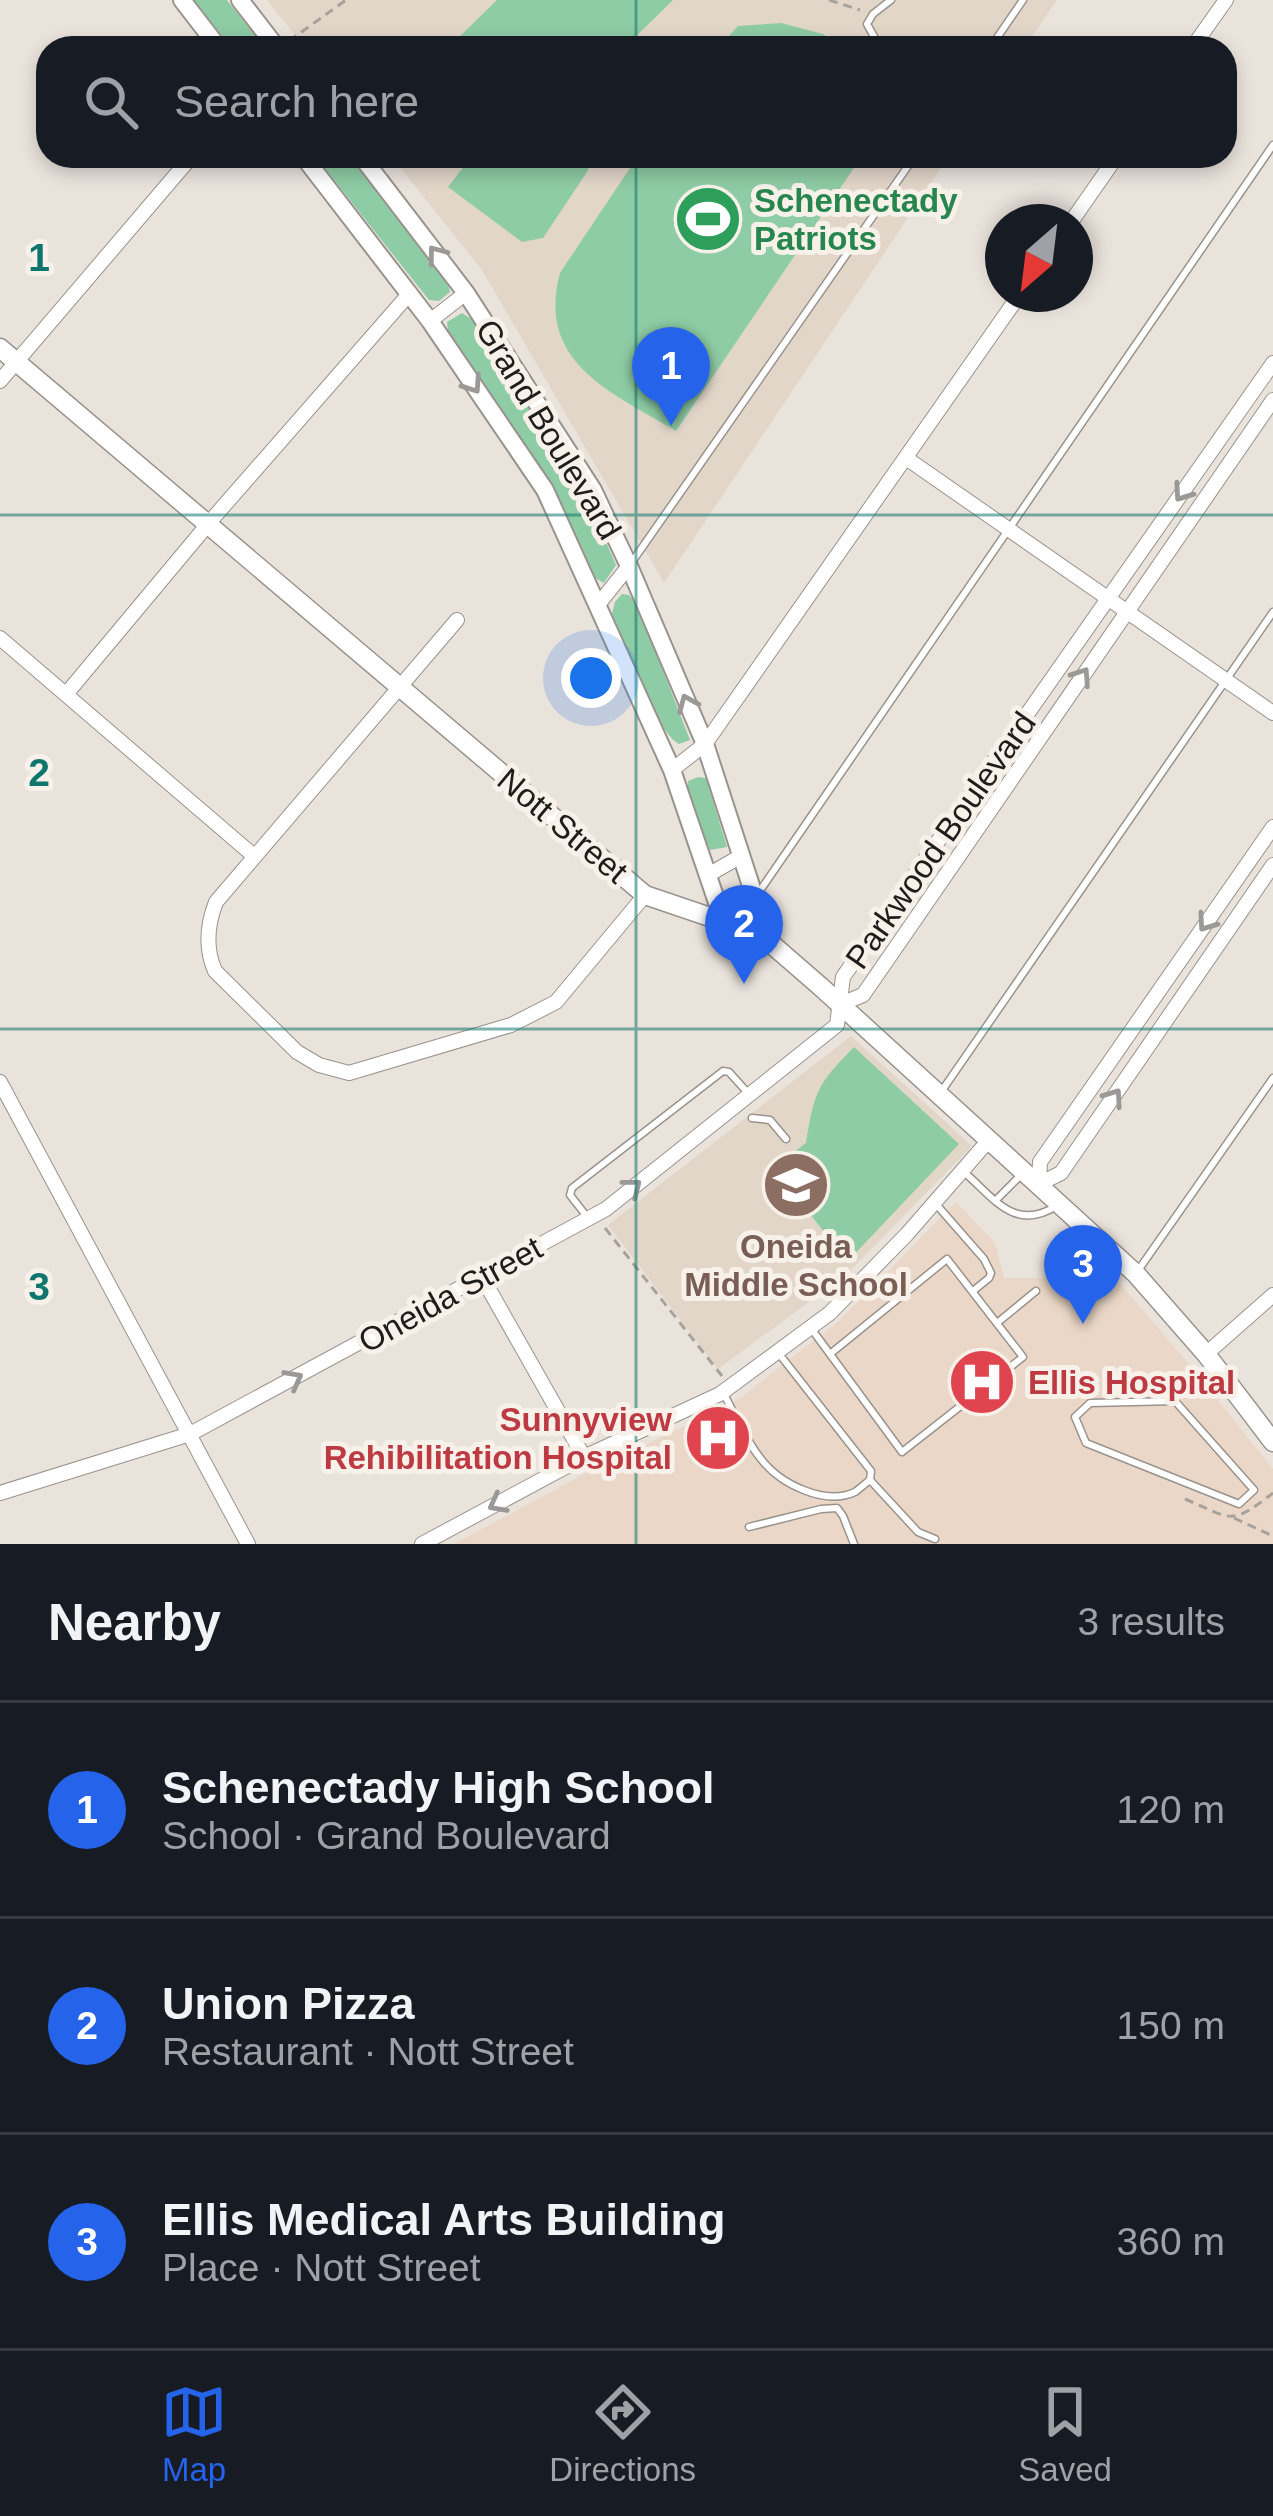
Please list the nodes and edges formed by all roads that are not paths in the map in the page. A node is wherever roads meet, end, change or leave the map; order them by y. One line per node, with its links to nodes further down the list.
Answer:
1 (182, 0): 6 (street)
2 (240, 0): 7 (street)
3 (891, 0): 8 (lane)
4 (1023, 0): 9 (lane)
5 (1226, 0): 10 (street)
6 (210, 36)
7 (274, 36)
8 (874, 36)
9 (998, 36)
10 (1200, 36)
11 (1273, 145): 29 (lane)
12 (182, 168): 23 (street)
13 (312, 168): 19 (street, Grand Boulevard)
14 (370, 168): 18 (street, Grand Boulevard, one-way to 14)
15 (907, 168): 30 (lane)
16 (1109, 168): 17 (street)
17 (1084, 204)
18 (466, 292): 21 (street, Grand Boulevard); 30 (street, Grand Boulevard)
19 (410, 293): 21 (street, Grand Boulevard); 28 (street)
20 (1007, 312): 27 (street)
21 (430, 321): 32 (street, Grand Boulevard, one-way to 32)
22 (0, 348): 23 (main road, Nott Street)
23 (16, 362): 25 (street); 28 (main road, Nott Street)
24 (1273, 363): 31 (street, Parkwood Boulevard, one-way to 31)
25 (0, 381)
26 (1273, 400): 33 (street, Parkwood Boulevard)
27 (906, 458): 29 (street); 41 (street)
28 (209, 523): 38 (main road, Nott Street); 39 (street)
29 (1009, 529): 31 (street); 51 (lane)
30 (629, 566): 32 (street, Grand Boulevard); 41 (street, Grand Boulevard, one-way to 30)
31 (1108, 599): 33 (street); 43 (street, Parkwood Boulevard)
32 (597, 606): 42 (street, Grand Boulevard)
33 (1126, 611): 37 (street); 44 (street, Parkwood Boulevard, one-way to 33)
34 (1273, 612): 37 (lane)
35 (457, 620): 38 (street)
36 (0, 638): 39 (street)
37 (1226, 680): 40 (street); 58 (lane)
38 (401, 687): 46 (street); 50 (main road, Nott Street)
39 (67, 693): 46 (street)
40 (1273, 713)
41 (705, 744): 42 (street); 47 (street, Grand Boulevard)
42 (672, 770): 49 (street, Grand Boulevard)
43 (975, 788): 44 (lane); 54 (street, Parkwood Boulevard)
44 (996, 802): 54 (street, Parkwood Boulevard)
45 (1273, 827): 63 (street, one-way to 63)
46 (254, 856): 50 (street)
47 (741, 856): 49 (street); 51 (street, Grand Boulevard)
48 (1273, 865): 63 (street, one-way to 48)
49 (708, 875): 52 (street, Grand Boulevard)
50 (645, 895): 52 (main road, Nott Street)
51 (755, 898): 53 (street, Grand Boulevard)
52 (723, 920): 53 (main road, Nott Street)
53 (760, 934): 54 (main road, Nott Street)
54 (841, 1004): 57 (street, Oneida Street); 58 (main road, Nott Street)
55 (1273, 1078): 68 (lane)
56 (0, 1082): 79 (street)
57 (749, 1095): 67 (street, Oneida Street, one-way to 57); 67 (lane)
58 (939, 1095): 61 (main road, Nott Street)
59 (752, 1118): 60 (lane)
60 (786, 1139)
61 (989, 1140): 62 (street); 63 (main road, Nott Street)
62 (962, 1170): 64 (lane); 65 (street)
63 (1032, 1178): 64 (lane); 66 (main road, Nott Street)
64 (996, 1200): 66 (lane)
65 (934, 1202): 70 (lane); 74 (street)
66 (1061, 1203): 68 (main road, Nott Street)
67 (591, 1216): 69 (street, Oneida Street)
68 (1136, 1274): 77 (main road, Nott Street)
69 (482, 1277): 79 (street, Oneida Street, one-way to 69); 81 (street)
70 (973, 1291): 73 (lane); 76 (lane)
71 (1036, 1291): 73 (lane)
72 (1273, 1295): 77 (street)
73 (998, 1323): 76 (lane)
74 (810, 1328): 75 (street); 76 (lane)
75 (777, 1352): 78 (street); 82 (lane)
76 (830, 1354)
77 (1206, 1354): 80 (main road, Nott Street)
78 (727, 1389): 81 (street); 82 (lane)
79 (190, 1434): 84 (street, Oneida Street); 87 (street)
80 (1273, 1442)
81 (584, 1457): 88 (street, one-way to 88)
82 (870, 1480): 86 (lane)
83 (1184, 1481): 83 (lane)
84 (0, 1493)
85 (749, 1527): 89 (lane)
86 (935, 1539)
87 (248, 1544)
88 (422, 1544)
89 (854, 1544)

